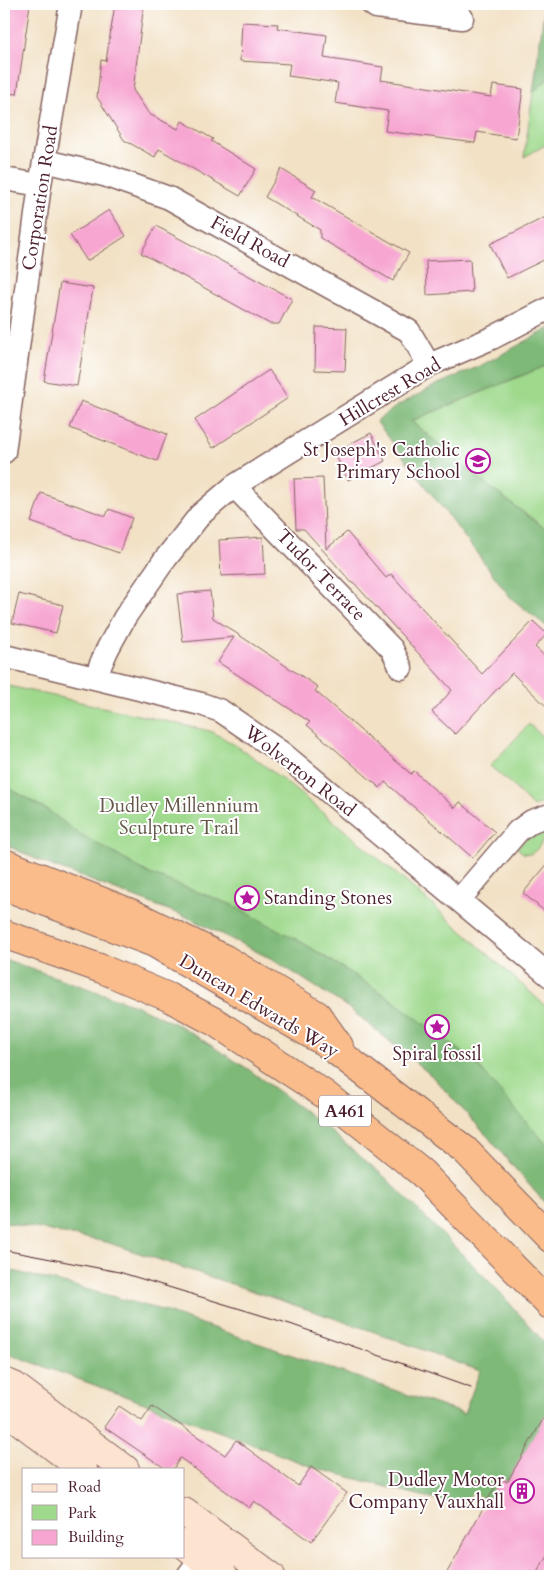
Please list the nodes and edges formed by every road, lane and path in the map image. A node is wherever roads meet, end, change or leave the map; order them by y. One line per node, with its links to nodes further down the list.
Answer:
1 (71, 4): 4 (street, Corporation Road)
2 (372, 4): 3 (street)
3 (462, 18)
4 (45, 161): 6 (street, Corporation Road); 8 (street, Field Road)
5 (4, 179): 6 (street)
6 (40, 185): 9 (street, Corporation Road)
7 (550, 308): 8 (street, Hillcrest Road)
8 (429, 365): 10 (street, Hillcrest Road)
9 (4, 452)
10 (234, 486): 12 (street, Tudor Terrace); 13 (street, Hillcrest Road)
11 (4, 656): 13 (street, Wolverton Road)
12 (401, 668)
13 (98, 679): 17 (street, Wolverton Road)
14 (550, 815): 17 (street)
15 (4, 863): 20 (highway)
16 (4, 886): 20 (highway, Duncan Edwards Way / A461)
17 (459, 900): 19 (street, Wolverton Road)
18 (4, 934): 22 (highway, Duncan Edwards Way / A461)
19 (550, 976)
20 (350, 1062): 21 (highway, Duncan Edwards Way / A461)
21 (550, 1238)
22 (550, 1305)
23 (4, 1382): 26 (main road)
24 (4, 1406): 25 (main road)
25 (82, 1468)
26 (124, 1468)
27 (185, 1513): 31 (main road)
28 (190, 1549): 29 (lane); 30 (main road)
29 (181, 1576)
30 (224, 1576)
31 (271, 1576)

